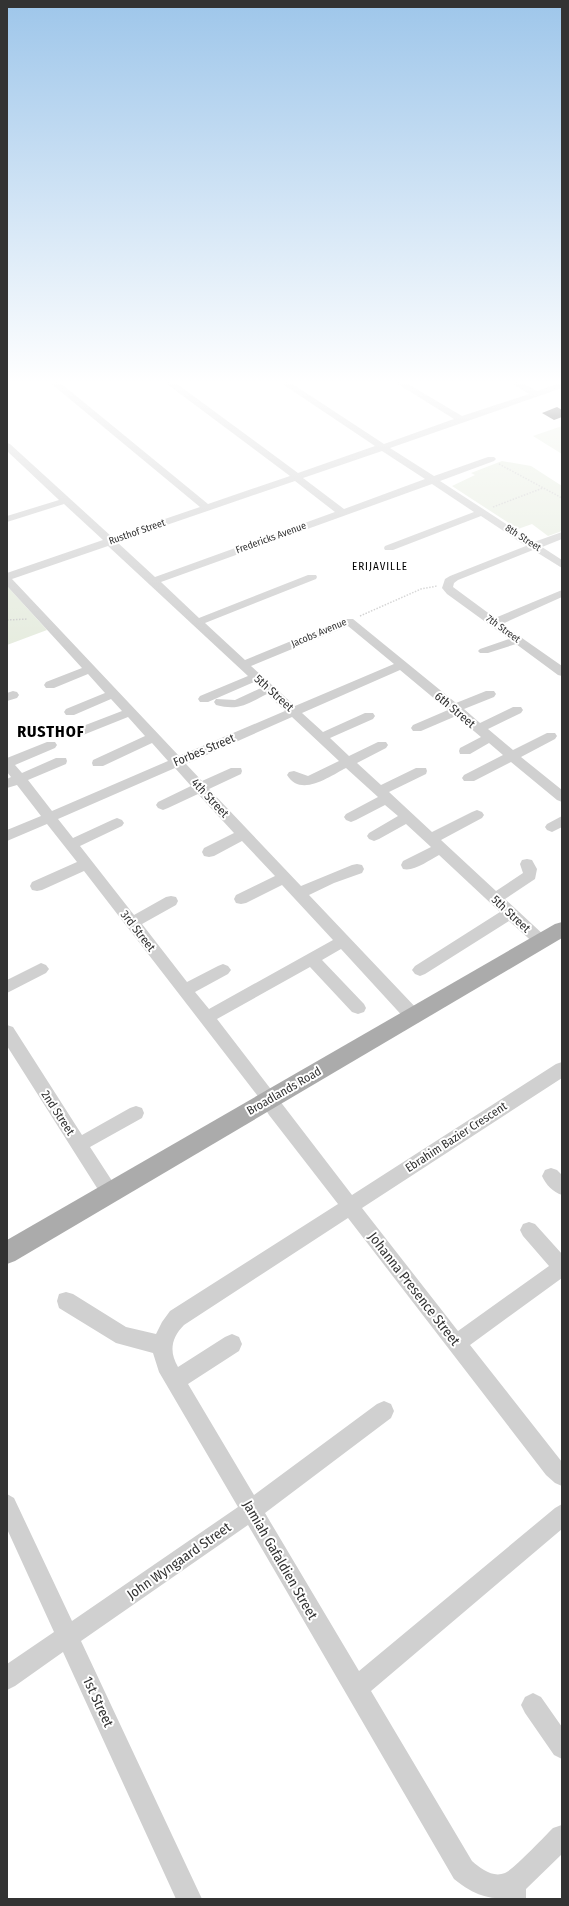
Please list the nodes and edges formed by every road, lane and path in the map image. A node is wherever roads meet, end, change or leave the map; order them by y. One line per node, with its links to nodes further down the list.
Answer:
1 (32, 470): 12 (street, 5th Street)
2 (161, 470): 13 (street)
3 (287, 470): 8 (street)
4 (317, 470): 8 (street, Rusthof Street)
5 (420, 470): 9 (street, 8th Street)
6 (460, 470): 9 (street, Fredericks Avenue)
7 (511, 470): 10 (path)
8 (297, 477): 13 (street, Rusthof Street); 14 (street)
9 (434, 479): 14 (street, Fredericks Avenue); 15 (street, 8th Street)
10 (543, 488): 11 (path); 15 (path)
11 (562, 498)
12 (65, 501): 16 (street); 18 (street, 5th Street)
13 (207, 508): 18 (street, Rusthof Street)
14 (342, 512): 24 (street, Fredericks Avenue)
15 (482, 512): 19 (street, 8th Street); 20 (street)
16 (7, 520)
17 (562, 535): 19 (street)
18 (111, 541): 23 (street, Rusthof Street); 24 (street, 5th Street)
19 (534, 546): 21 (street, 8th Street); 25 (street)
20 (389, 548)
21 (562, 565)
22 (312, 577): 30 (street)
23 (7, 578): 27 (street, 4th Street)
24 (154, 581): 30 (street, 5th Street)
25 (448, 584): 29 (path, Jacobs Avenue); 31 (street, 7th Street)
26 (562, 593): 31 (street)
27 (43, 618): 28 (path); 36 (street, 4th Street)
28 (7, 620)
29 (348, 621): 34 (street, Jacobs Avenue); 35 (street, 6th Street)
30 (198, 622): 34 (street, 5th Street)
31 (494, 623): 32 (street, 7th Street)
32 (518, 640): 33 (street); 37 (street, 7th Street)
33 (484, 651)
34 (243, 665): 38 (street, 5th Street)
35 (401, 665): 45 (street, 6th Street); 47 (street, Forbes Street)
36 (90, 669): 39 (street); 41 (street, 4th Street)
37 (562, 672)
38 (256, 677): 40 (street, 5th Street); 43 (street)
39 (50, 685)
40 (269, 689): 44 (street); 47 (street, 5th Street)
41 (113, 694): 48 (street); 49 (street, 4th Street)
42 (490, 694): 45 (street)
43 (204, 699)
44 (220, 702)
45 (456, 710): 51 (street); 52 (street, 6th Street)
46 (517, 710): 52 (street)
47 (294, 711): 56 (street, 5th Street); 63 (street, Forbes Street)
48 (70, 712)
49 (130, 712): 53 (street); 55 (street, 4th Street)
50 (369, 716): 56 (street)
51 (417, 728)
52 (478, 729): 57 (street, 6th Street)
53 (74, 734)
54 (551, 736): 61 (street)
55 (154, 737): 63 (street, 4th Street); 66 (street)
56 (322, 737): 64 (street, 5th Street)
57 (489, 738): 60 (street); 61 (street, 6th Street)
58 (382, 744): 64 (street)
59 (51, 745): 65 (street)
60 (465, 751)
61 (512, 756): 70 (street); 74 (street, 6th Street)
62 (61, 761): 71 (street)
63 (177, 762): 72 (street, 4th Street); 78 (street, Forbes Street)
64 (348, 762): 69 (street); 73 (street, 5th Street)
65 (7, 763): 71 (street, 3rd Street)
66 (98, 763)
67 (236, 771): 72 (street)
68 (422, 771): 73 (street)
69 (294, 775)
70 (469, 778)
71 (13, 782): 78 (street, 3rd Street)
72 (200, 787): 75 (street); 81 (street, 4th Street)
73 (384, 795): 77 (street); 79 (street, 5th Street)
74 (562, 797)
75 (164, 804)
76 (477, 815): 84 (street)
77 (351, 816)
78 (49, 817): 82 (street, Forbes Street); 85 (street, 3rd Street)
79 (408, 817): 83 (street); 84 (street, 5th Street)
80 (117, 823): 85 (street)
81 (244, 834): 86 (street); 91 (street, 4th Street)
82 (7, 836)
83 (374, 836)
84 (436, 843): 89 (street); 95 (street, 5th Street)
85 (71, 845): 87 (street, 3rd Street)
86 (209, 852)
87 (86, 864): 92 (street); 98 (street, 3rd Street)
88 (527, 864): 95 (street)
89 (408, 865)
90 (357, 869): 93 (street)
91 (284, 878): 93 (street, 4th Street); 94 (street)
92 (37, 886)
93 (299, 893): 100 (street, 4th Street)
94 (241, 898)
95 (495, 898): 97 (street, 5th Street)
96 (171, 902): 98 (street)
97 (510, 913): 101 (street, 5th Street); 105 (street)
98 (132, 923): 107 (street, 3rd Street)
99 (562, 929): 101 (main road, Broadlands Road)
100 (343, 941): 102 (street); 109 (street, 4th Street)
101 (541, 941): 109 (main road, Broadlands Road)
102 (312, 959): 108 (street); 110 (street)
103 (41, 969): 106 (street)
104 (223, 970): 107 (street)
105 (420, 970)
106 (7, 987)
107 (184, 990): 110 (street, 3rd Street)
108 (358, 1008)
109 (413, 1016): 113 (main road, Broadlands Road)
110 (206, 1018): 113 (street, 3rd Street)
111 (7, 1032): 115 (street, 2nd Street)
112 (562, 1069): 117 (street, Ebrahim Bazier Crescent)
113 (269, 1100): 116 (main road, Broadlands Road); 117 (street, Johanna Presence Street)
114 (136, 1113): 115 (street)
115 (79, 1145): 116 (street, 2nd Street)
116 (110, 1193): 119 (main road, Broadlands Road)
117 (350, 1206): 122 (street, Johanna Presence Street); 124 (street)
118 (529, 1230): 120 (street)
119 (7, 1253)
120 (561, 1270): 122 (street)
121 (66, 1301): 124 (street)
122 (456, 1343): 127 (street, Johanna Presence Street)
123 (232, 1344): 125 (street)
124 (162, 1345): 125 (street, Jamiah Gafaldien Street)
125 (175, 1381): 129 (street, Jamiah Gafaldien Street)
126 (384, 1411): 129 (street, John Wyngaard Street)
127 (562, 1476)
128 (7, 1505): 131 (street, 1st Street)
129 (251, 1510): 131 (street, John Wyngaard Street); 133 (street, Jamiah Gafaldien Street)
130 (562, 1515): 133 (street)
131 (68, 1636): 132 (street, John Wyngaard Street); 138 (street, 1st Street)
132 (7, 1678)
133 (356, 1689): 137 (street, Jamiah Gafaldien Street)
134 (534, 1705): 135 (street)
135 (562, 1747)
136 (562, 1837): 137 (street, Jamiah Gafaldien Street)
137 (514, 1891)
138 (189, 1899)

